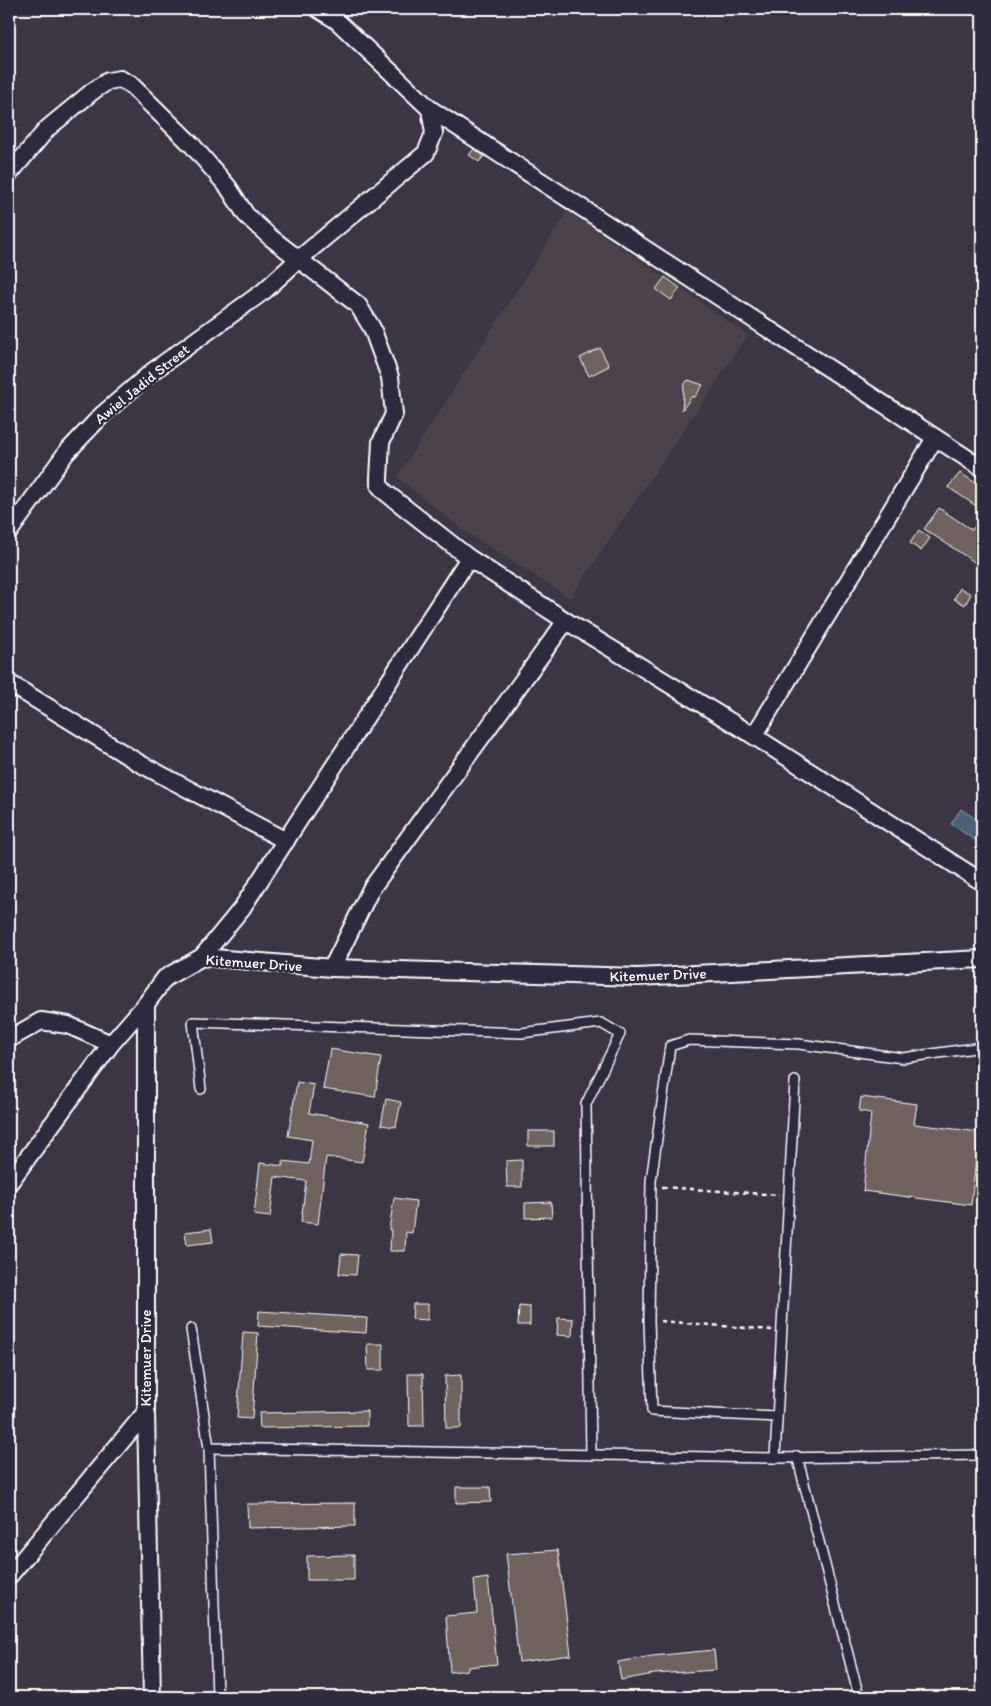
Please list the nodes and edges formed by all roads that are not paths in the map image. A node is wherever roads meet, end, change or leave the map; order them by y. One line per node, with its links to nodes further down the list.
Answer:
1 (318, 9): 2 (street)
2 (430, 108): 4 (street, Awiel Jadid Street); 5 (street)
3 (9, 174): 4 (street)
4 (298, 259): 7 (street, Awiel Jadid Street); 8 (street)
5 (935, 438): 6 (street); 11 (street)
6 (982, 468)
7 (9, 532)
8 (469, 558): 9 (street); 12 (street)
9 (566, 621): 11 (street); 16 (street)
10 (9, 682): 12 (street)
11 (754, 736): 13 (street)
12 (286, 841): 14 (street)
13 (982, 882)
14 (202, 957): 16 (street, Kitemuer Drive); 17 (street, Kitemuer Drive)
15 (982, 959): 16 (street, Kitemuer Drive)
16 (332, 968)
17 (146, 1004): 19 (street); 25 (street, Kitemuer Drive)
18 (9, 1039): 19 (street)
19 (110, 1044): 23 (street)
20 (982, 1048): 26 (lane)
21 (795, 1081): 26 (lane)
22 (201, 1089): 28 (lane)
23 (9, 1183)
24 (191, 1329): 27 (lane)
25 (146, 1412): 32 (street); 33 (street, Kitemuer Drive)
26 (777, 1417): 31 (lane)
27 (209, 1448): 28 (lane); 34 (lane)
28 (591, 1454): 31 (lane)
29 (982, 1455): 30 (lane)
30 (797, 1456): 31 (lane); 35 (lane)
31 (775, 1458)
32 (9, 1576)
33 (152, 1697)
34 (218, 1697)
35 (859, 1697)

